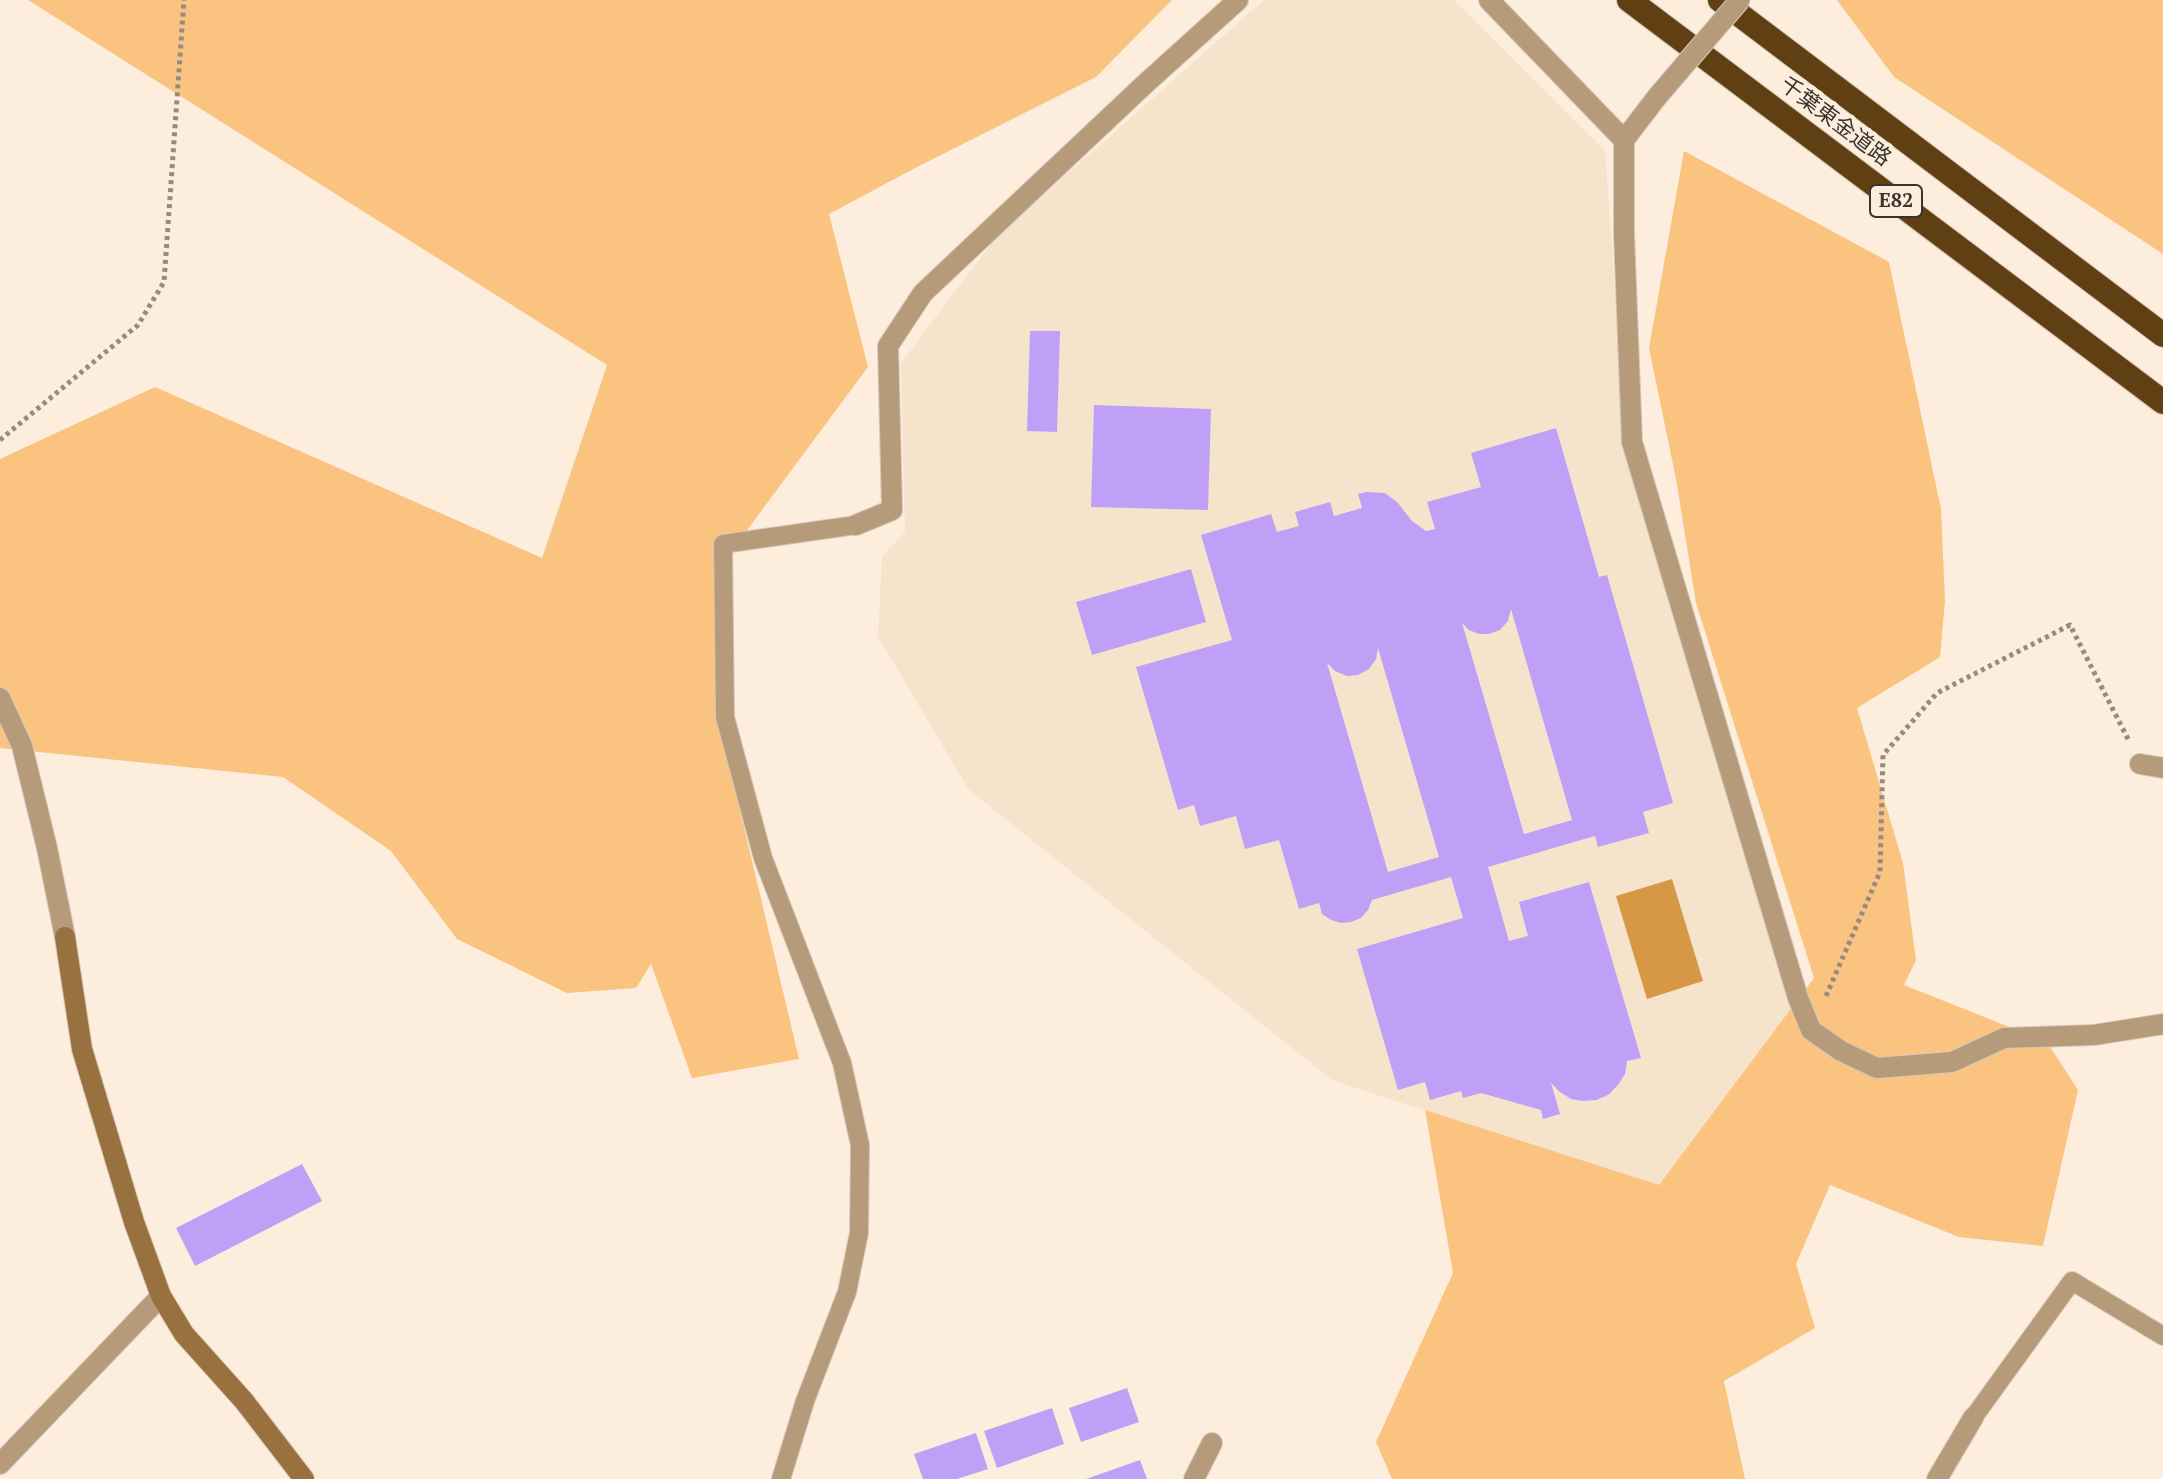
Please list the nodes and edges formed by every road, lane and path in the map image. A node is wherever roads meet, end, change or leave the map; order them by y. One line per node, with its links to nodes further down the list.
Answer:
1 (184, 0): 10 (path)
2 (1238, 0): 11 (street)
3 (1489, 0): 7 (street)
4 (1629, 0): 9 (highway, 千葉東金道路 / E82)
5 (1720, 0): 8 (highway, 千葉東金道路 / E82)
6 (1740, 0): 7 (street, bridge)
7 (1624, 140): 16 (street)
8 (2163, 335)
9 (2163, 402)
10 (0, 440)
11 (856, 525): 23 (lane)
12 (0, 698): 17 (street)
13 (2140, 764): 14 (street); 16 (path)
14 (2163, 768)
15 (2163, 1024): 16 (street)
16 (1811, 1030)
17 (161, 1296): 21 (street); 22 (street)
18 (2163, 1336): 19 (lane)
19 (1973, 1418): 25 (street)
20 (1212, 1443): 24 (street)
21 (0, 1464)
22 (304, 1479)
23 (781, 1479)
24 (1194, 1479)
25 (1937, 1479)

